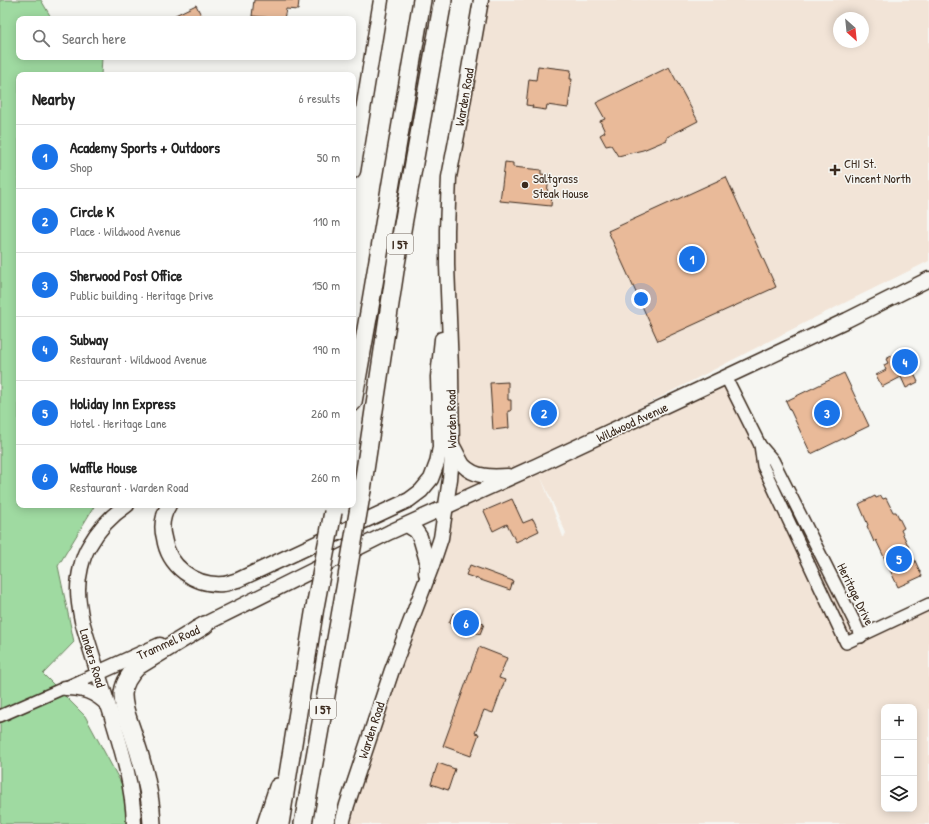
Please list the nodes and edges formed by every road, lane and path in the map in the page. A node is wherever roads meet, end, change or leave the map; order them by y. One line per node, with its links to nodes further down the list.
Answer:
1 (381, 0): 5 (main road)
2 (422, 0): 9 (highway, I 57)
3 (443, 0): 32 (highway, I 57, bridge)
4 (481, 0): 7 (main road, Warden Road)
5 (356, 153)
6 (928, 280): 8 (main road, Wildwood Avenue)
7 (448, 286): 10 (main road, Warden Road); 15 (main road)
8 (726, 378): 11 (street, Heritage Drive); 12 (main road, Wildwood Avenue)
9 (356, 385)
10 (452, 445): 12 (main road); 13 (main road, Warden Road)
11 (760, 445): 22 (street, Heritage Drive); 22 (street, Heritage Drive)
12 (515, 476): 13 (main road, Wildwood Avenue)
13 (446, 507): 17 (main road, Wildwood Avenue); 19 (main road, Warden Road)
14 (123, 508): 23 (main road, Landers Road)
15 (168, 508)
16 (334, 509): 27 (highway, I 57, bridge)
17 (407, 525): 18 (main road, Wildwood Avenue); 19 (main road)
18 (333, 561): 21 (main road, Trammel Road)
19 (426, 580): 33 (main road, Warden Road)
20 (929, 604): 22 (street)
21 (205, 625): 23 (main road, Trammel Road); 29 (highway)
22 (860, 637)
23 (98, 673): 24 (street, Trammel Road); 25 (main road, Landers Road)
24 (65, 688): 25 (main road); 26 (street, Trammel Road)
25 (108, 706): 28 (main road, Landers Road)
26 (0, 716)
27 (292, 746): 30 (highway); 31 (highway, I 57)
28 (134, 824)
29 (152, 824)
30 (266, 824)
31 (280, 824)
32 (303, 824)
33 (342, 824)

